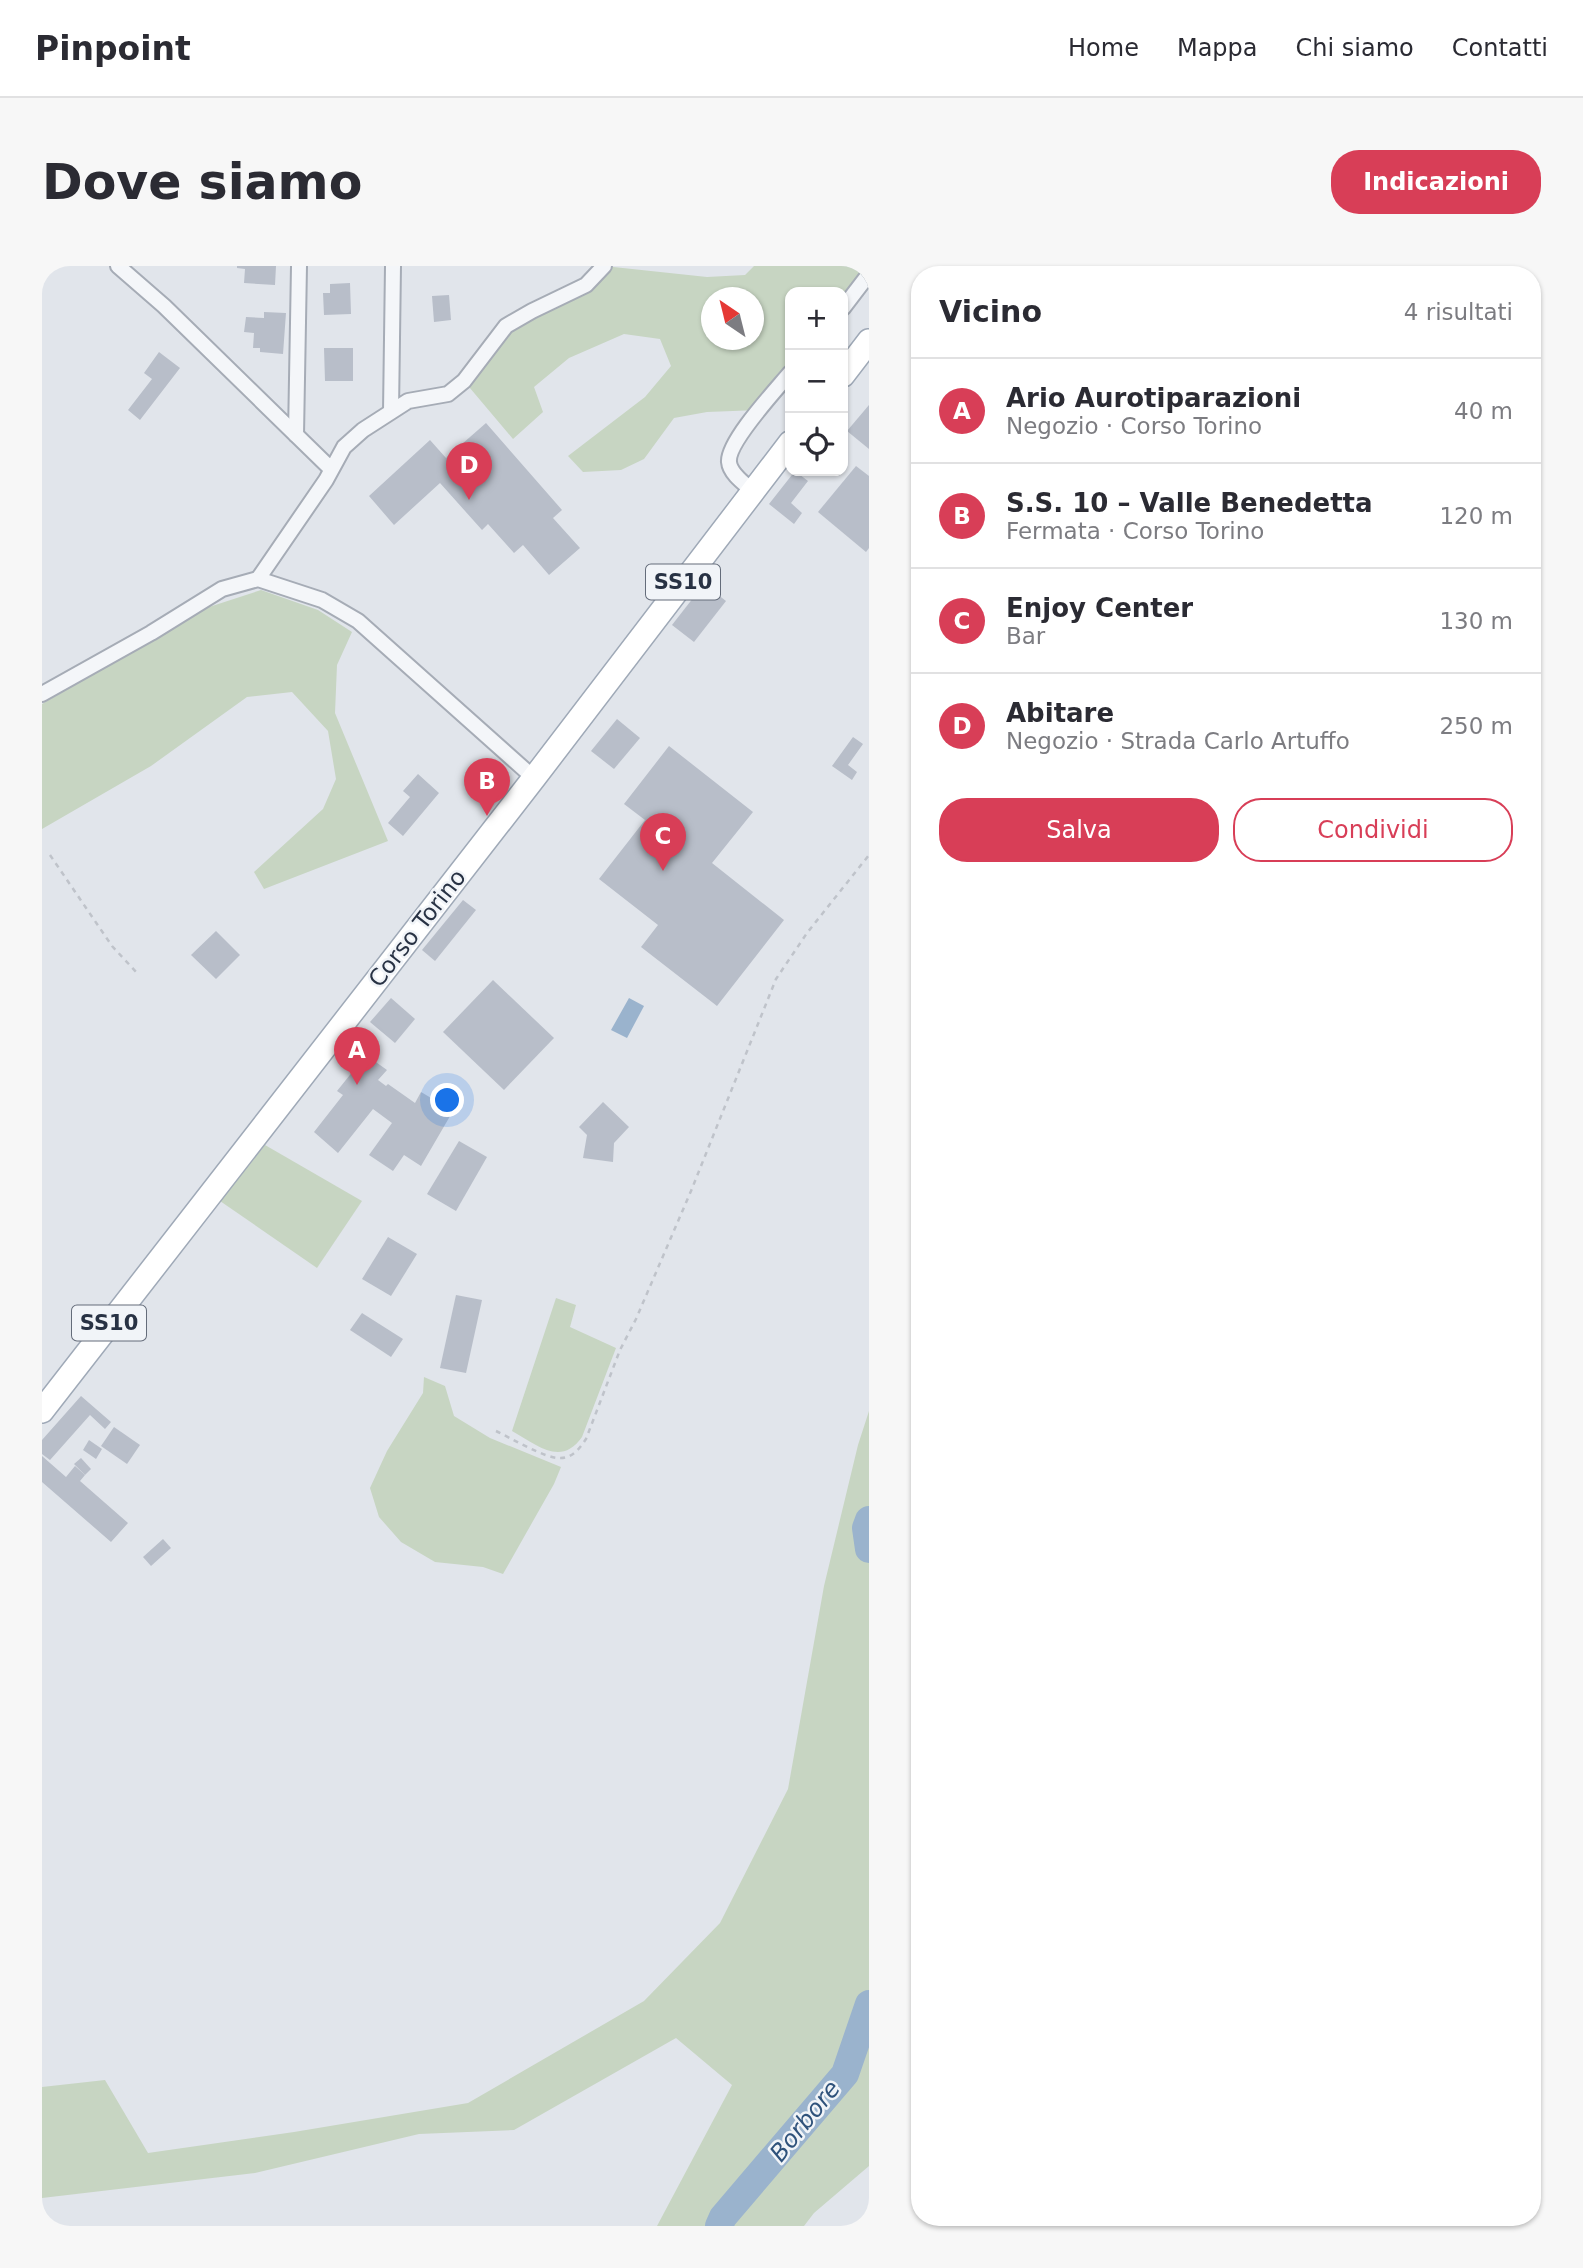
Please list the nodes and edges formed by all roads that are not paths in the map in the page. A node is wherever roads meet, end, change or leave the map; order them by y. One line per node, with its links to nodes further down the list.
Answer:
1 (118, 266): 11 (street)
2 (299, 266): 11 (street)
3 (393, 266): 10 (street)
4 (604, 266): 10 (street)
5 (869, 274): 6 (street)
6 (848, 301)
7 (869, 341): 8 (main road)
8 (848, 368)
9 (785, 379): 14 (street)
10 (391, 411): 13 (street)
11 (296, 435): 13 (street)
12 (785, 449): 14 (main road, Corso Torino / SS10)
13 (331, 469): 15 (street)
14 (753, 491): 17 (main road, Corso Torino / SS10)
15 (258, 579): 16 (street); 17 (street)
16 (42, 694)
17 (534, 778): 18 (main road, Corso Torino / SS10)
18 (42, 1411)

